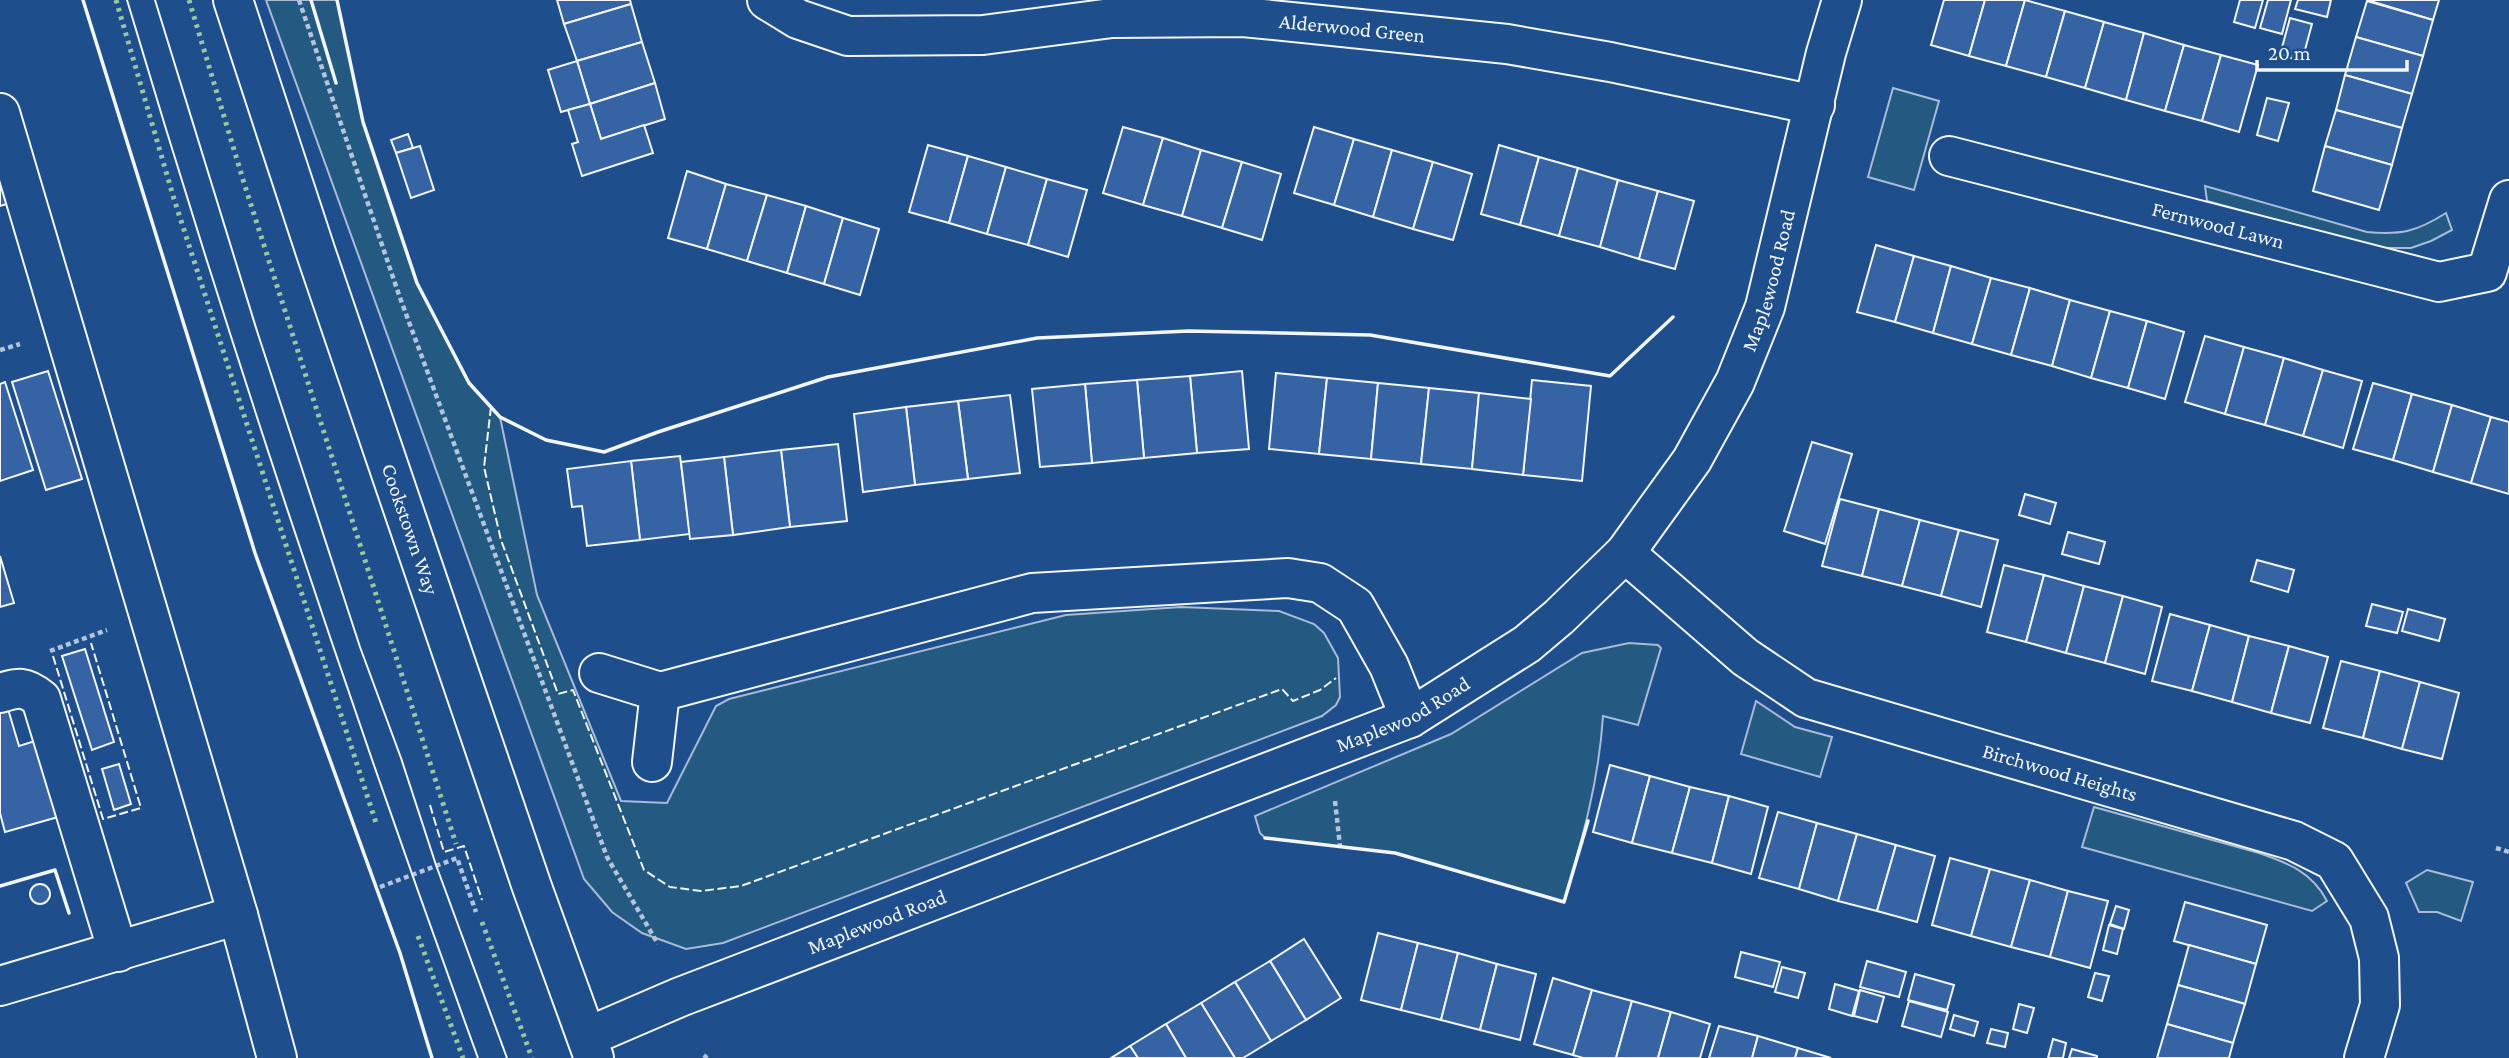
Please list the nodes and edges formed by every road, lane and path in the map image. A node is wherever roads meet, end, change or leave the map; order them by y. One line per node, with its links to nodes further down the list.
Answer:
1 (233, 0): 27 (street, Cookstown Way)
2 (299, 0): 24 (path)
3 (767, 0): 5 (street, Alderwood Green)
4 (1842, 0): 5 (street, Maplewood Road)
5 (1815, 105): 9 (street, Maplewood Road)
6 (0, 113): 10 (street)
7 (1949, 156): 8 (street, Fernwood Lawn)
8 (2509, 200)
9 (1625, 553): 15 (street, Maplewood Road); 29 (street, Birchwood Heights)
10 (149, 619): 11 (path); 23 (street)
11 (46, 653)
12 (598, 673): 13 (street)
13 (660, 692): 15 (street); 16 (street)
14 (0, 693): 25 (street)
15 (1410, 718): 27 (street, Maplewood Road)
16 (652, 762)
17 (1335, 801): 18 (path)
18 (1339, 846)
19 (2496, 848): 20 (path)
20 (2509, 852)
21 (380, 887): 22 (path)
22 (476, 912)
23 (238, 915): 25 (street); 28 (street)
24 (658, 944)
25 (118, 952): 26 (street)
26 (0, 986)
27 (590, 1048)
28 (277, 1058)
29 (2364, 1058)

